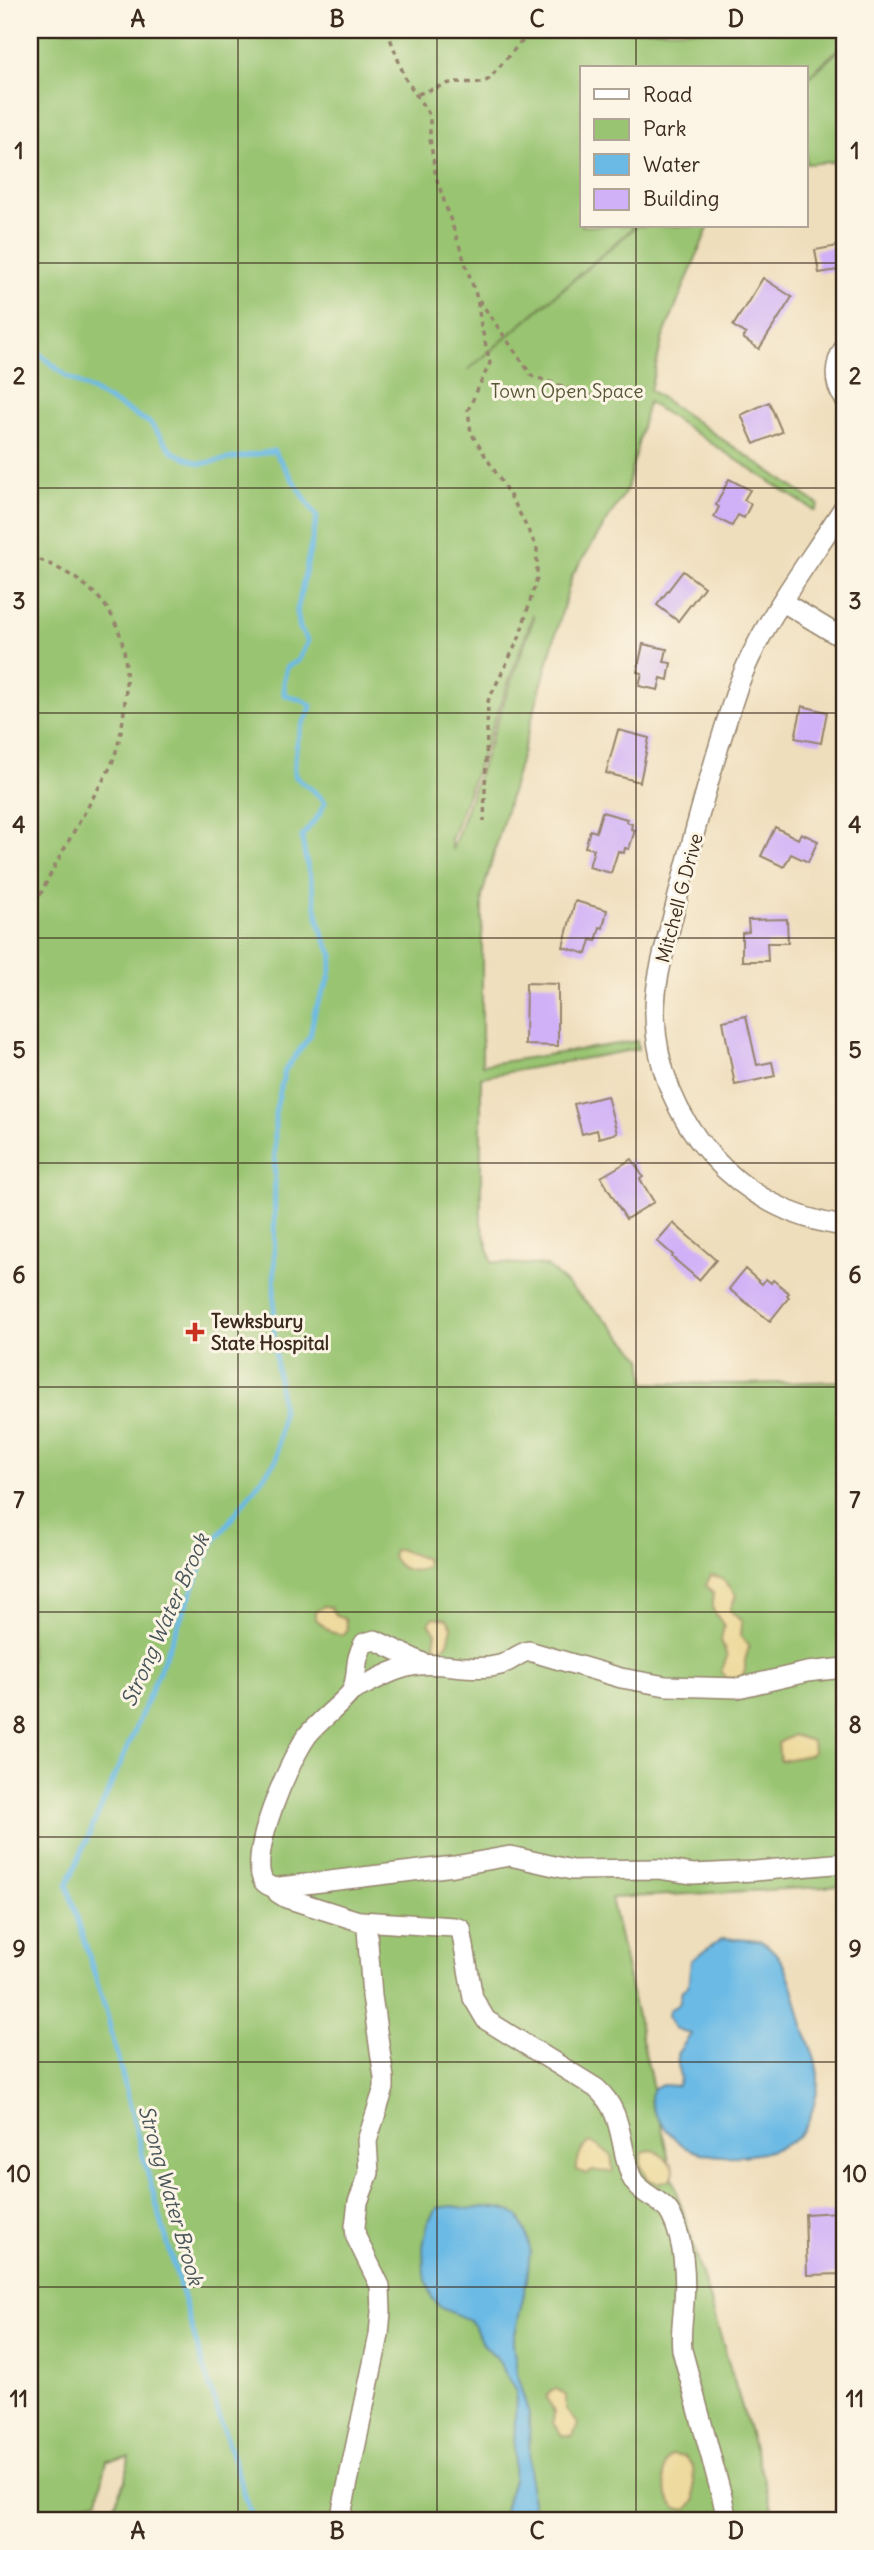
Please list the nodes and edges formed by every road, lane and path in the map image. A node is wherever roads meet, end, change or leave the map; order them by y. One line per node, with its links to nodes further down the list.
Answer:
1 (387, 30): 3 (path)
2 (550, 30): 3 (path)
3 (417, 94): 4 (path)
4 (477, 298): 6 (path); 12 (path)
5 (844, 348): 7 (street)
6 (592, 396)
7 (844, 398)
8 (844, 507): 10 (street, Mitchell G Drive)
9 (30, 556): 13 (path)
10 (783, 602): 11 (street); 14 (street, Mitchell G Drive)
11 (844, 639)
12 (484, 821)
13 (30, 918)
14 (844, 1226)
15 (425, 1664): 16 (street); 17 (street); 17 (street)
16 (844, 1668)
17 (352, 1691): 19 (street)
18 (844, 1863): 19 (street)
19 (278, 1889): 20 (street)
20 (361, 1921): 21 (street); 22 (street)
21 (340, 2520)
22 (727, 2520)

